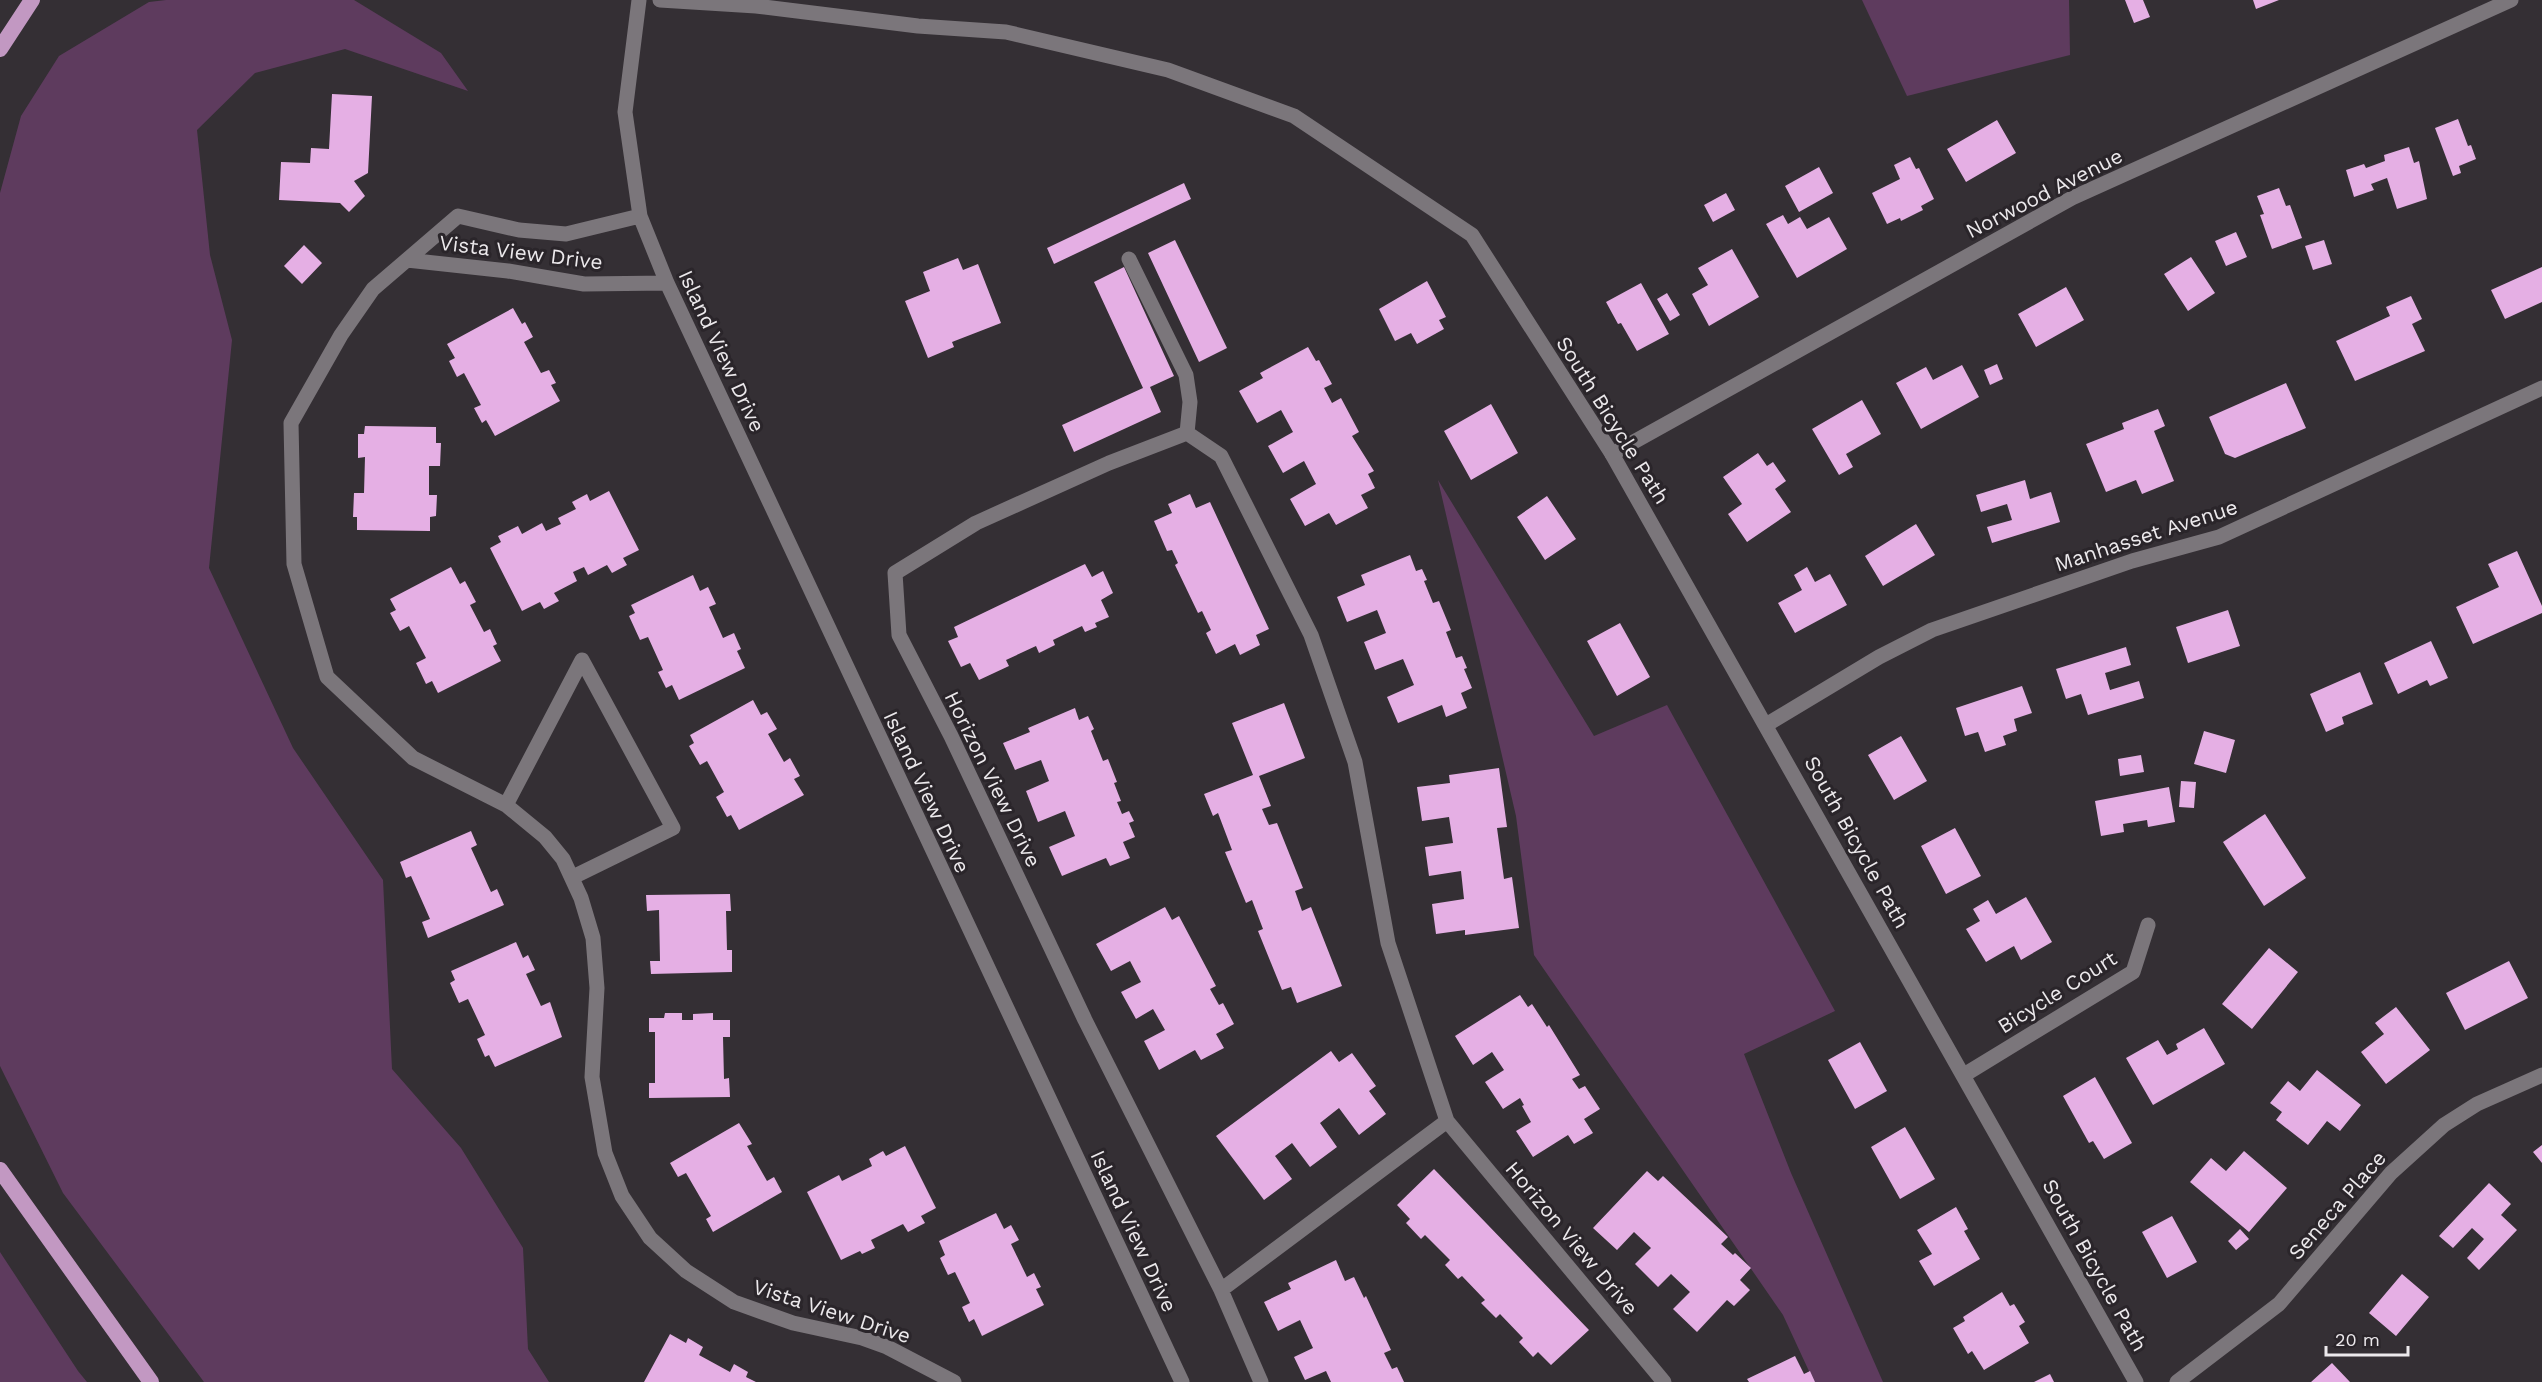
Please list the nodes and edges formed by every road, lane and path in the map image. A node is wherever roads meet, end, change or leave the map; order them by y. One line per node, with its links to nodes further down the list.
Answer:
1 (32, 0): 5 (highway)
2 (639, 0): 6 (street)
3 (660, 0): 12 (street, South Bicycle Path)
4 (2511, 0): 12 (street, Norwood Avenue)
5 (0, 49)
6 (640, 216): 8 (street, Vista View Drive); 9 (street, Island View Drive)
7 (1129, 259): 11 (street)
8 (407, 260): 9 (street, Vista View Drive); 14 (street, Vista View Drive)
9 (666, 284): 24 (street, Island View Drive)
10 (2542, 388): 13 (street, Manhasset Avenue)
11 (1187, 433): 19 (street, Horizon View Drive); 21 (street, Horizon View Drive)
12 (1612, 454): 13 (street, South Bicycle Path)
13 (1766, 725): 17 (street, South Bicycle Path)
14 (506, 805): 15 (street, Vista View Drive); 15 (street)
15 (573, 877): 23 (street, Vista View Drive)
16 (2148, 925): 17 (street, Bicycle Court)
17 (1964, 1075): 27 (street, South Bicycle Path)
18 (2542, 1075): 28 (street, Seneca Place)
19 (1448, 1122): 21 (street); 26 (street, Horizon View Drive)
20 (0, 1170): 22 (highway)
21 (1221, 1290): 25 (street, Horizon View Drive)
22 (151, 1382)
23 (954, 1382)
24 (1182, 1382)
25 (1262, 1382)
26 (1664, 1382)
27 (2136, 1382)
28 (2176, 1382)

